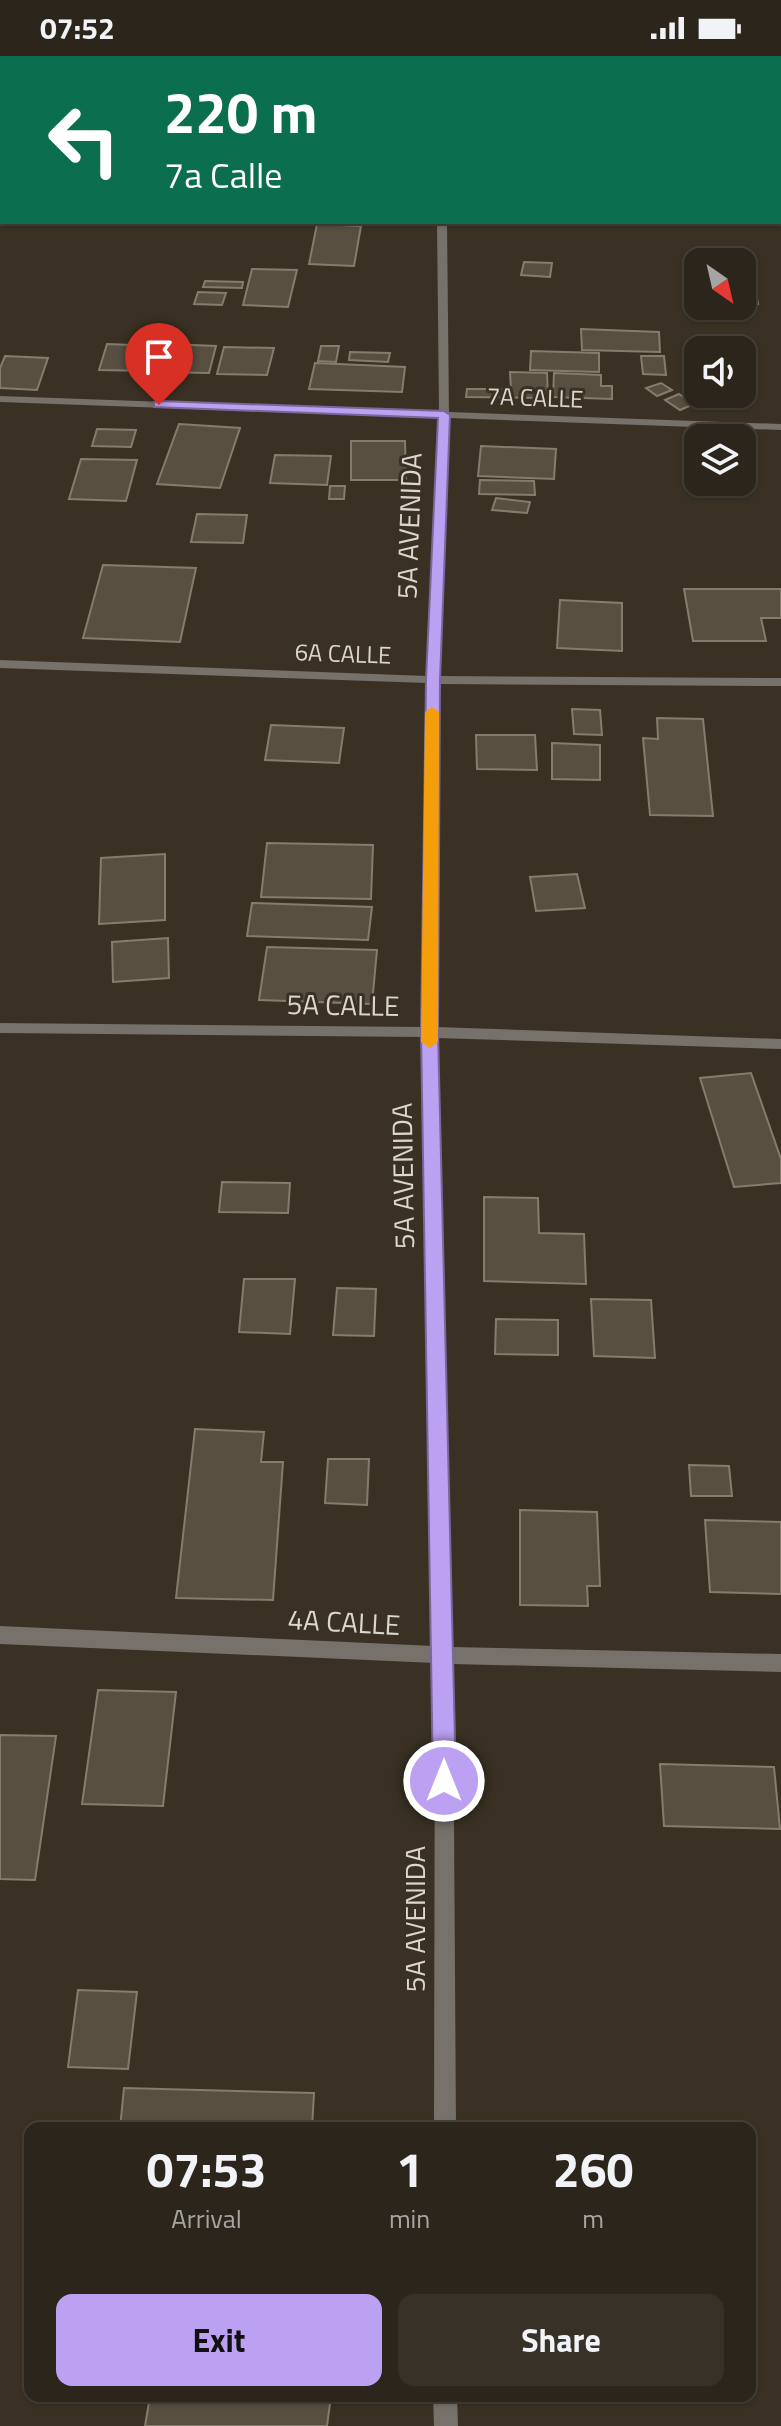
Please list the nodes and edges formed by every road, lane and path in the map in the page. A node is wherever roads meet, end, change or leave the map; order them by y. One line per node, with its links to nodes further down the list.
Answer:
1 (442, 224): 3 (street, 5A AVENIDA)
2 (0, 399): 3 (street, 7A CALLE)
3 (444, 415): 4 (street, 7A CALLE); 6 (street, 5A AVENIDA)
4 (781, 427)
5 (0, 664): 6 (street, 6A CALLE)
6 (433, 680): 7 (street, 6A CALLE); 9 (street, 5A AVENIDA)
7 (781, 682)
8 (0, 1028): 9 (street, 5A CALLE)
9 (429, 1032): 10 (street, 5A CALLE); 12 (street, 5A AVENIDA)
10 (781, 1044)
11 (0, 1635): 12 (street, 4A CALLE)
12 (444, 1655): 13 (street, 4A CALLE); 14 (street, 5A AVENIDA)
13 (781, 1663)
14 (445, 2122)
15 (445, 2402): 16 (street)
16 (446, 2426)

